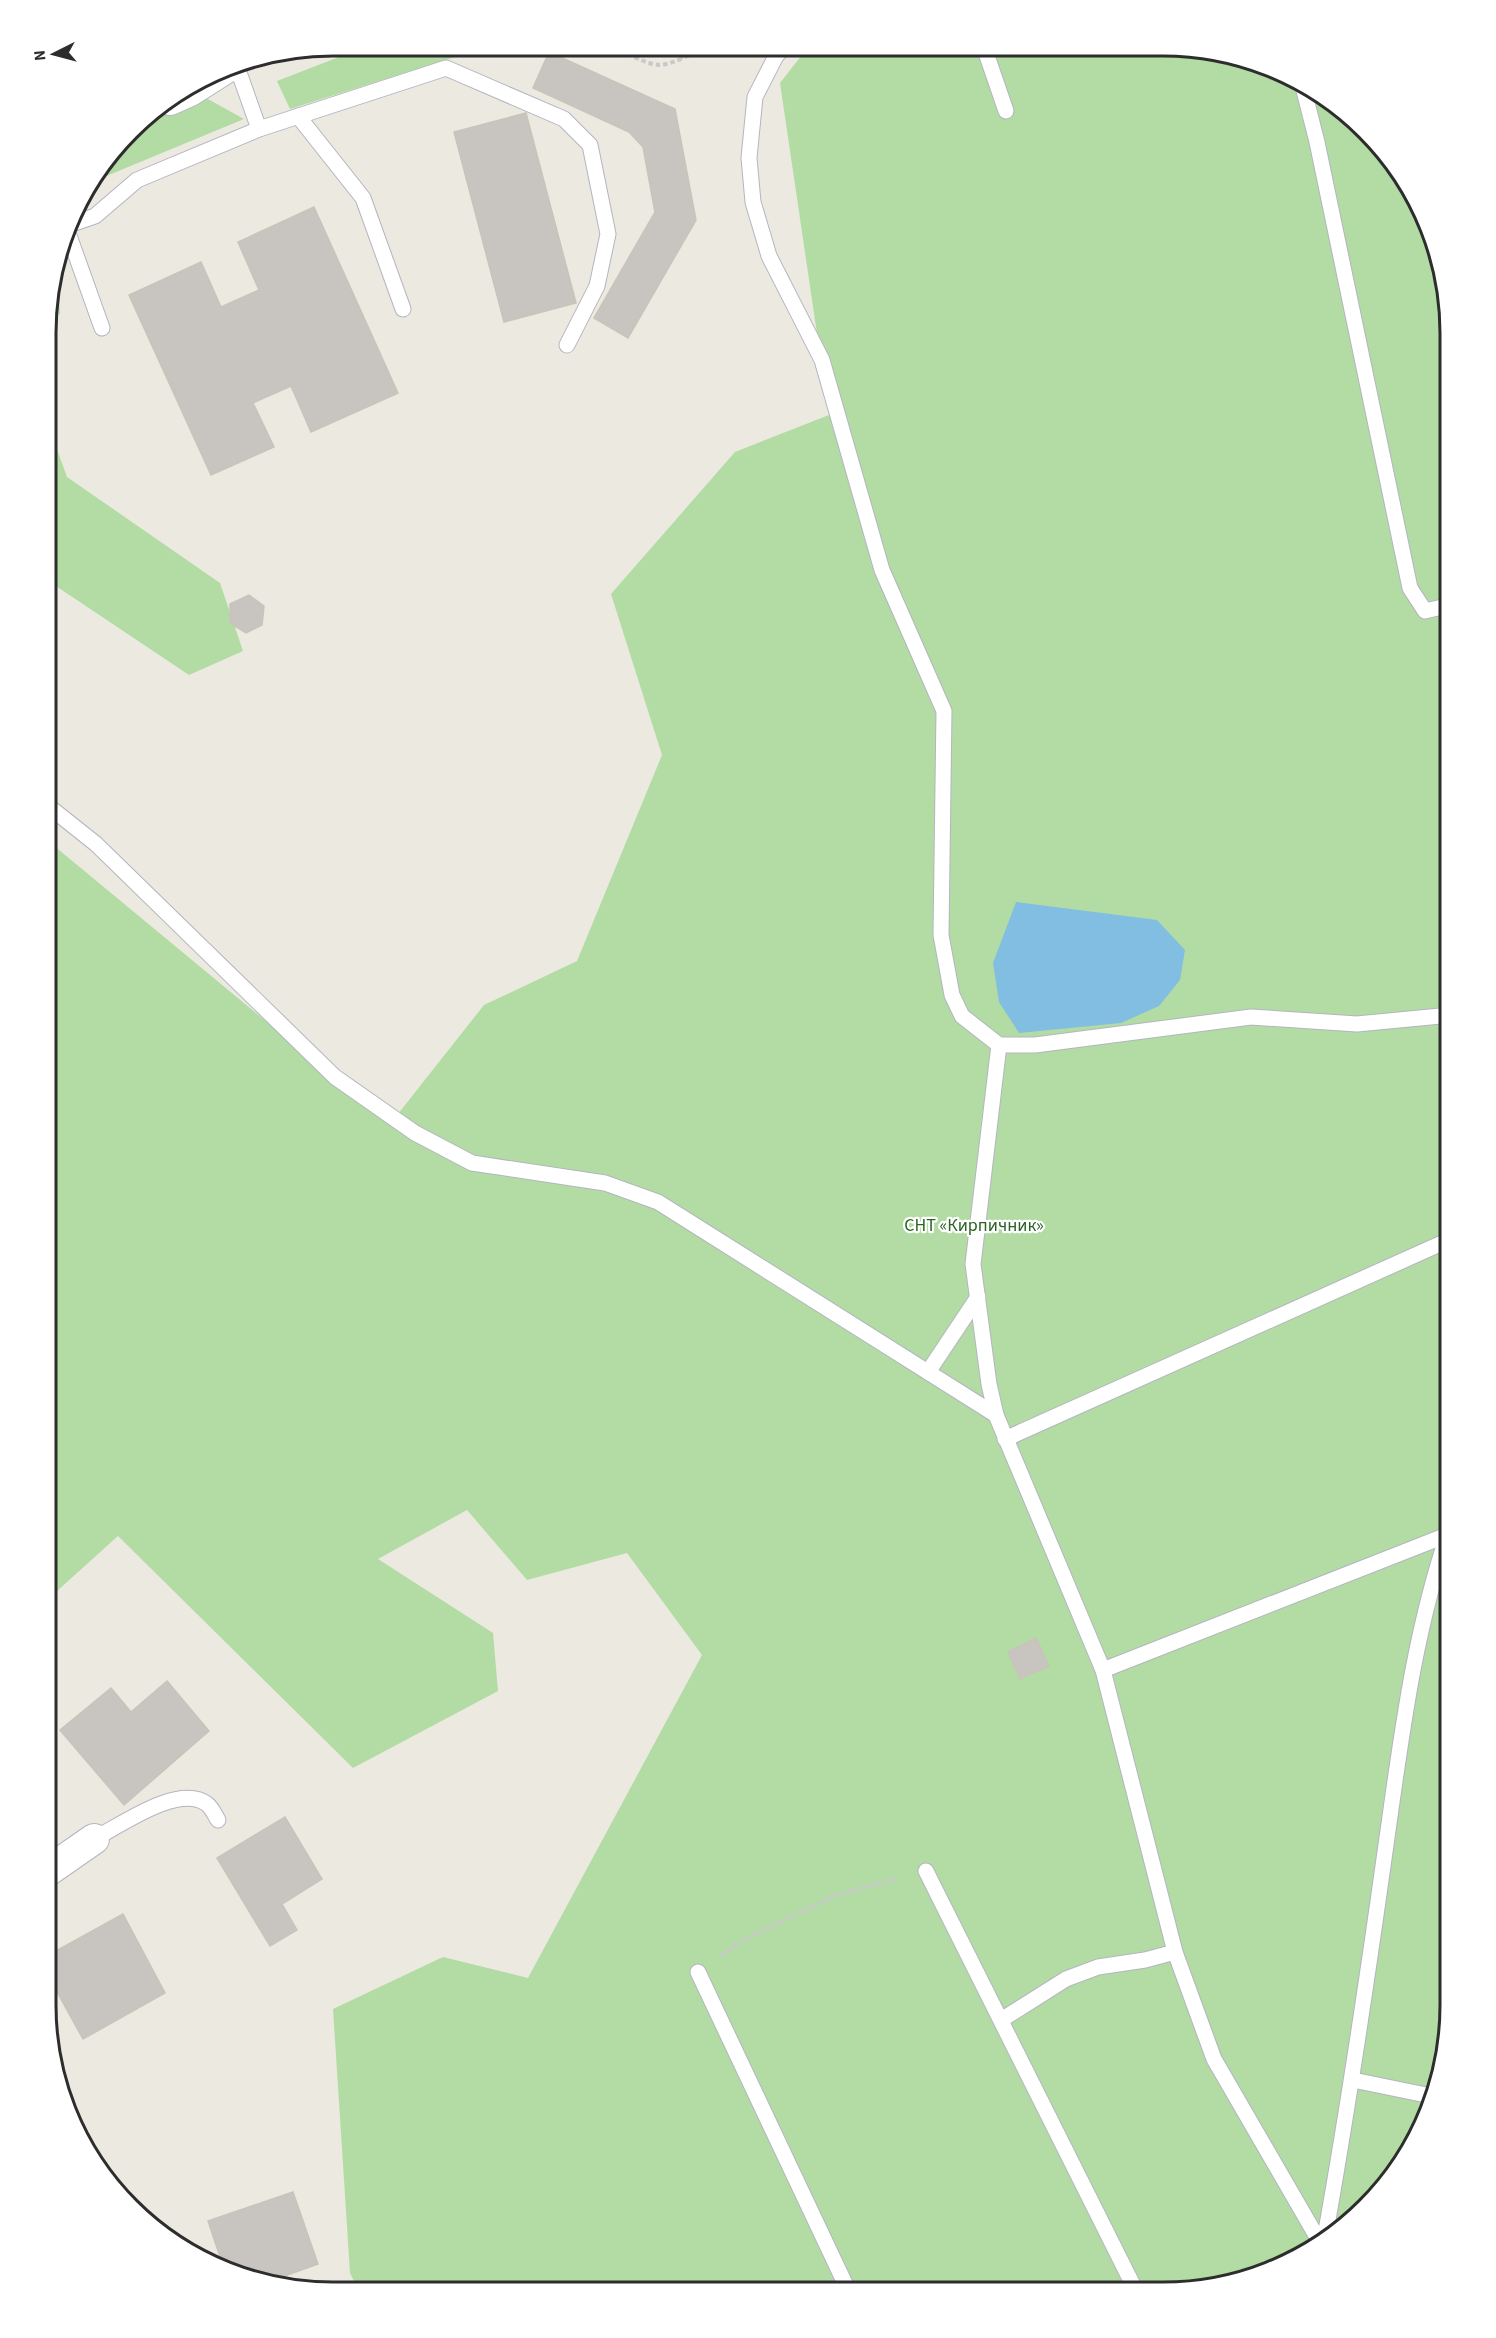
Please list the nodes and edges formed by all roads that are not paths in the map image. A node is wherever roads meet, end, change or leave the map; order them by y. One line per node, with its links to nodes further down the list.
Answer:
1 (776, 56): 16 (lane)
2 (987, 56): 5 (lane)
3 (239, 72): 7 (lane)
4 (1305, 95): 13 (lane)
5 (1006, 111)
6 (298, 116): 7 (lane); 10 (lane); 12 (lane)
7 (259, 129): 8 (lane)
8 (79, 222)
9 (71, 241): 11 (lane)
10 (404, 309)
11 (102, 328)
12 (567, 345)
13 (1441, 607)
14 (56, 812): 19 (lane)
15 (1441, 1016): 16 (lane)
16 (999, 1045): 18 (lane)
17 (1441, 1243): 21 (lane)
18 (978, 1297): 19 (lane); 20 (lane)
19 (928, 1372): 20 (lane)
20 (996, 1415): 21 (lane)
21 (1005, 1439): 24 (lane)
22 (1441, 1533): 24 (lane)
23 (1441, 1557): 32 (lane)
24 (1103, 1670): 29 (lane)
25 (218, 1820): 26 (lane)
26 (94, 1839): 27 (street)
27 (56, 1865)
28 (926, 1871): 31 (lane)
29 (1175, 1952): 31 (lane); 35 (lane)
30 (698, 1972): 36 (lane)
31 (1001, 2020): 37 (lane)
32 (1353, 2080): 33 (lane); 34 (lane)
33 (1426, 2095)
34 (1325, 2230)
35 (1318, 2235)
36 (844, 2282)
37 (1132, 2282)

